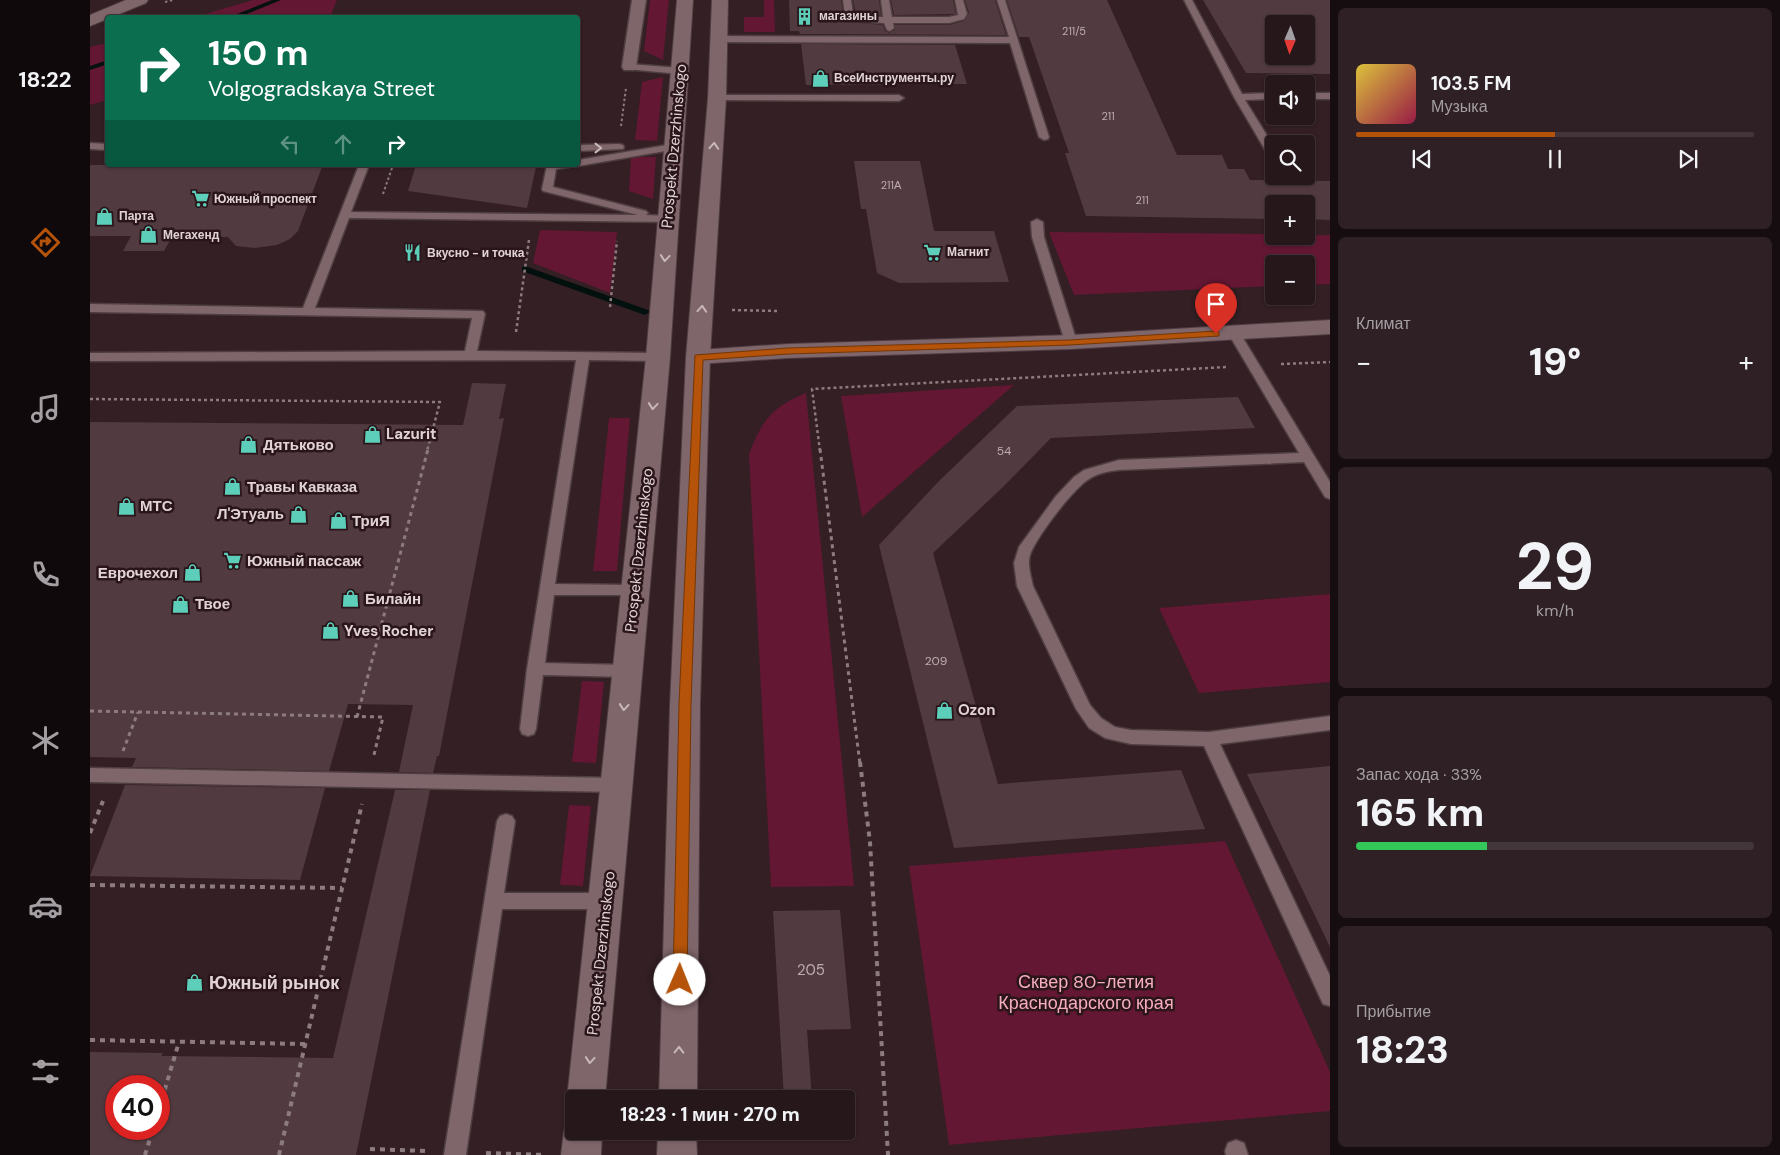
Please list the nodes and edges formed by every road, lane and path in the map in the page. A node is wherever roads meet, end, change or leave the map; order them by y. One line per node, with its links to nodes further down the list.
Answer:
1 (140, 0): 10 (street)
2 (639, 0): 15 (street)
3 (685, 0): 16 (street, Prospekt Dzerzhinskogo)
4 (720, 0): 12 (street)
5 (847, 0): 11 (lane)
6 (885, 0): 11 (lane)
7 (959, 0): 11 (lane)
8 (1001, 0): 14 (lane)
9 (1188, 0): 20 (lane)
10 (90, 20)
11 (888, 20): 13 (lane)
12 (719, 39): 13 (lane); 21 (street)
13 (892, 40): 14 (lane)
14 (1014, 40): 23 (lane)
15 (629, 67): 16 (lane)
16 (680, 71): 28 (street, Prospekt Dzerzhinskogo)
17 (1265, 96): 20 (lane)
18 (1315, 96): 19 (lane)
19 (1330, 96)
20 (1239, 97): 24 (lane)
21 (717, 98): 22 (lane); 52 (street, one-way to 21)
22 (899, 98)
23 (1044, 137)
24 (1265, 141)
25 (90, 146): 26 (lane)
26 (105, 147)
27 (618, 147): 29 (lane, one-way to 27)
28 (673, 147): 30 (lane); 37 (street, Prospekt Dzerzhinskogo)
29 (580, 148)
30 (580, 163)
31 (363, 167): 34 (lane)
32 (392, 167): 35 (path)
33 (551, 167): 37 (lane)
34 (346, 216): 35 (lane); 44 (lane)
35 (371, 216): 36 (lane)
36 (620, 218): 37 (lane); 40 (path)
37 (668, 219): 51 (street, Prospekt Dzerzhinskogo, one-way to 51)
38 (1038, 222): 47 (lane)
39 (530, 236): 48 (path)
40 (610, 307)
41 (90, 308): 44 (lane)
42 (726, 310): 43 (path)
43 (778, 311)
44 (307, 312): 49 (lane)
45 (1330, 327): 46 (street)
46 (1234, 333): 47 (street); 55 (lane)
47 (1070, 342): 52 (street)
48 (512, 355): 49 (lane); 50 (lane)
49 (470, 356): 53 (lane)
50 (583, 356): 51 (lane); 59 (lane)
51 (658, 357): 52 (street); 60 (street, Prospekt Dzerzhinskogo, one-way to 60)
52 (698, 357): 82 (street, one-way to 52)
53 (91, 359)
54 (1330, 362): 55 (path)
55 (1254, 366): 57 (lane); 91 (path)
56 (90, 399): 64 (path)
57 (1308, 457): 58 (lane); 67 (lane)
58 (1330, 494)
59 (547, 589): 60 (lane); 61 (lane)
60 (635, 590): 62 (street, Prospekt Dzerzhinskogo)
61 (535, 669): 62 (lane); 66 (lane)
62 (627, 671): 70 (street, Prospekt Dzerzhinskogo, one-way to 70)
63 (90, 711): 64 (path)
64 (357, 717): 69 (path)
65 (1330, 723): 67 (lane)
66 (528, 729)
67 (1209, 739): 76 (lane)
68 (90, 775): 69 (lane)
69 (368, 781): 70 (lane); 73 (path)
70 (617, 786): 75 (street, Prospekt Dzerzhinskogo)
71 (506, 820): 74 (lane)
72 (90, 885): 73 (path)
73 (342, 888): 79 (path)
74 (494, 901): 75 (lane); 88 (lane)
75 (606, 901): 81 (street, Prospekt Dzerzhinskogo, one-way to 81)
76 (1330, 997)
77 (90, 1040): 78 (path)
78 (179, 1042): 79 (path); 80 (path)
79 (305, 1044): 87 (path)
80 (169, 1075)
81 (587, 1090)
82 (678, 1090)
83 (150, 1140): 86 (path)
84 (582, 1140): 89 (street)
85 (677, 1140): 90 (street)
86 (145, 1155)
87 (279, 1155)
88 (455, 1155)
89 (581, 1155)
90 (676, 1155)
91 (888, 1155)

